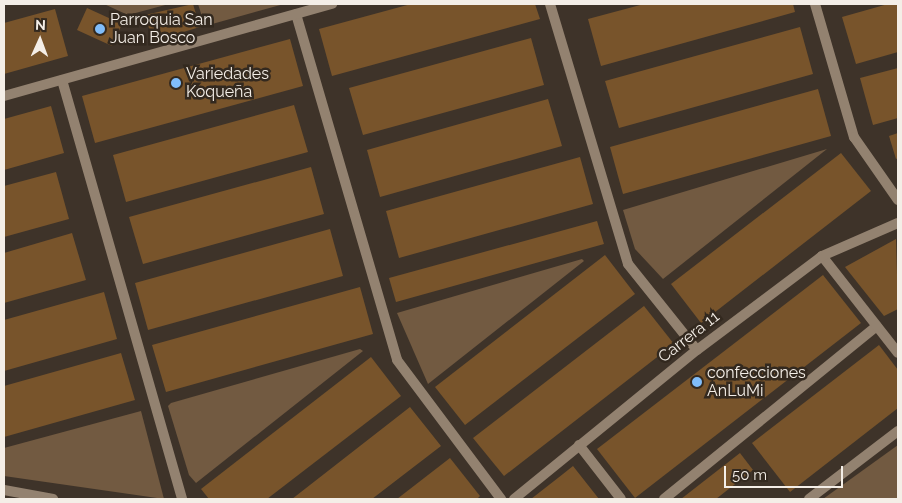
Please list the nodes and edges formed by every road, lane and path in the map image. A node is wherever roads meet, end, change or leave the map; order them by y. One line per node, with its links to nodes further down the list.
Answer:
1 (332, 4): 4 (street)
2 (550, 4): 11 (street)
3 (815, 4): 7 (street)
4 (296, 14): 5 (street); 18 (street)
5 (62, 80): 6 (street); 17 (street)
6 (4, 96)
7 (898, 200)
8 (898, 223): 9 (street, Carrera 11)
9 (822, 256): 10 (street); 11 (street, Carrera 11)
10 (877, 326): 12 (street); 21 (street)
11 (697, 350): 14 (street, Carrera 11)
12 (898, 353)
13 (898, 430): 22 (street)
14 (579, 445): 19 (street, Carrera 11); 20 (street)
15 (4, 490): 16 (street)
16 (53, 499)
17 (182, 499)
18 (501, 499)
19 (514, 499)
20 (621, 499)
21 (664, 499)
22 (809, 499)

